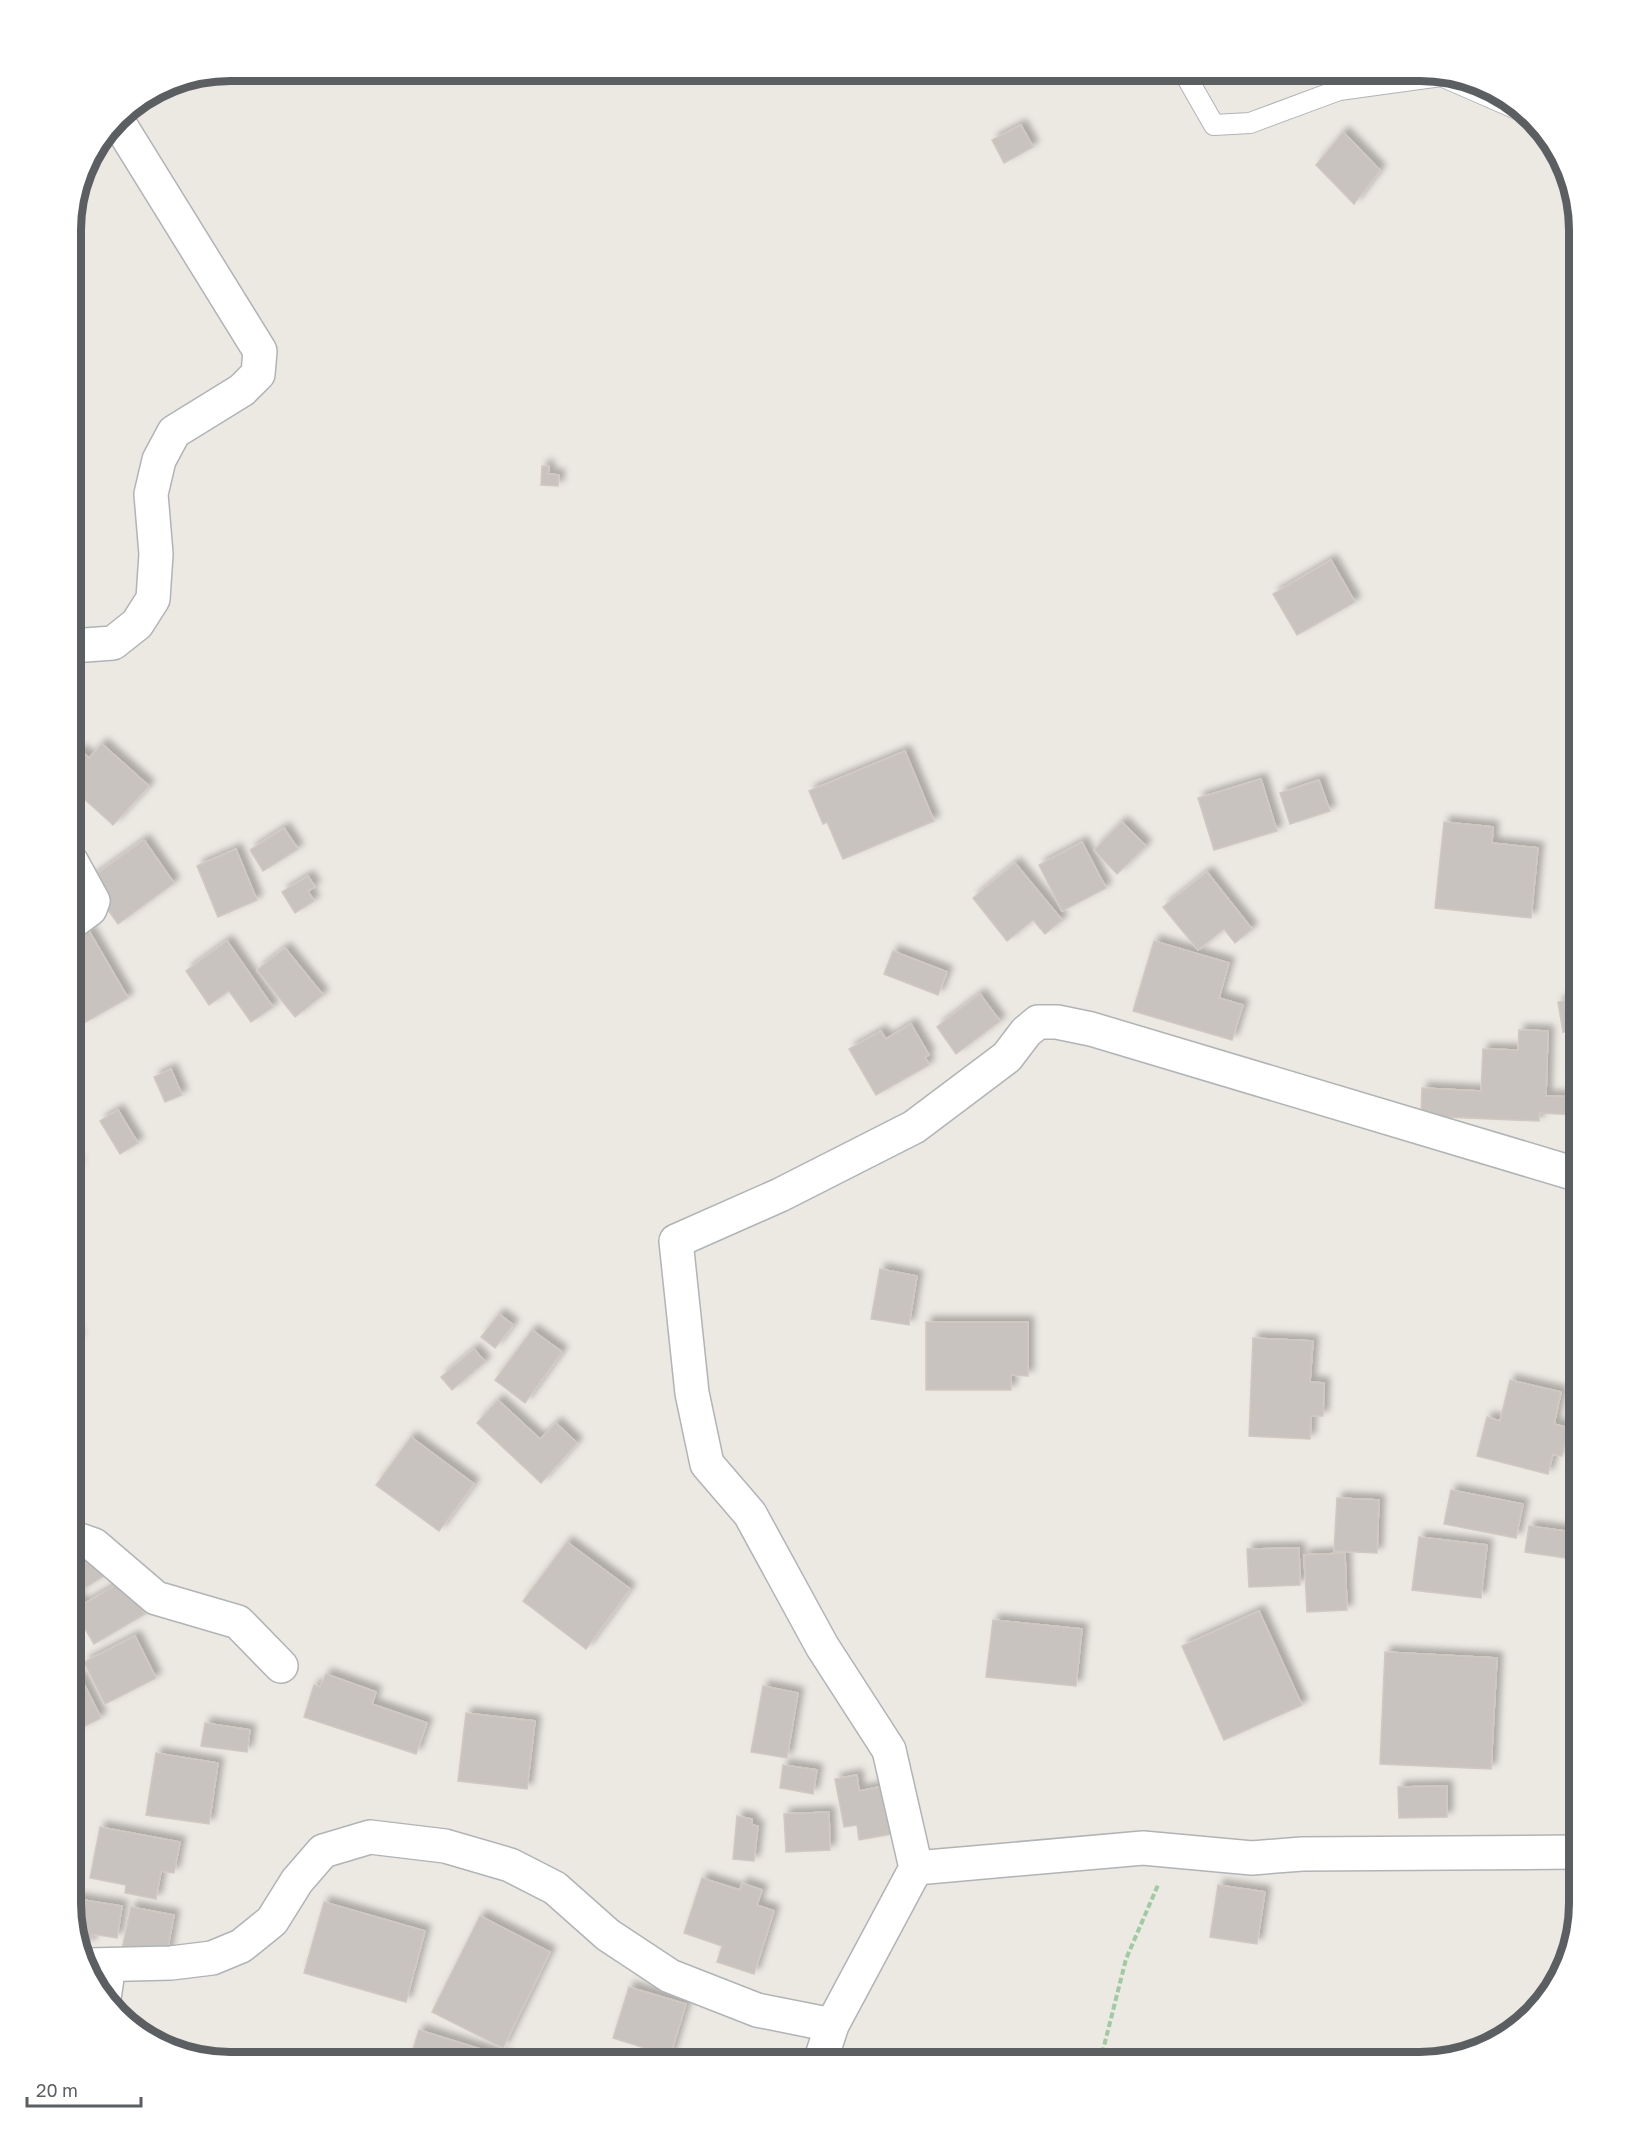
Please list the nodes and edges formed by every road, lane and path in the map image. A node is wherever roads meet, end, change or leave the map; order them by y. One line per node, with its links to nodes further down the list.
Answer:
1 (1189, 81): 2 (lane)
2 (1404, 81)
3 (122, 128): 4 (street)
4 (81, 645)
5 (81, 879): 6 (street)
6 (81, 916)
7 (1569, 1172): 12 (street)
8 (81, 1540): 9 (street)
9 (281, 1666)
10 (1172, 1851): 11 (street); 12 (street); 16 (path)
11 (1569, 1852)
12 (916, 1868): 14 (street)
13 (99, 1965): 14 (street)
14 (832, 2025): 15 (street)
15 (823, 2052)
16 (1103, 2052)

